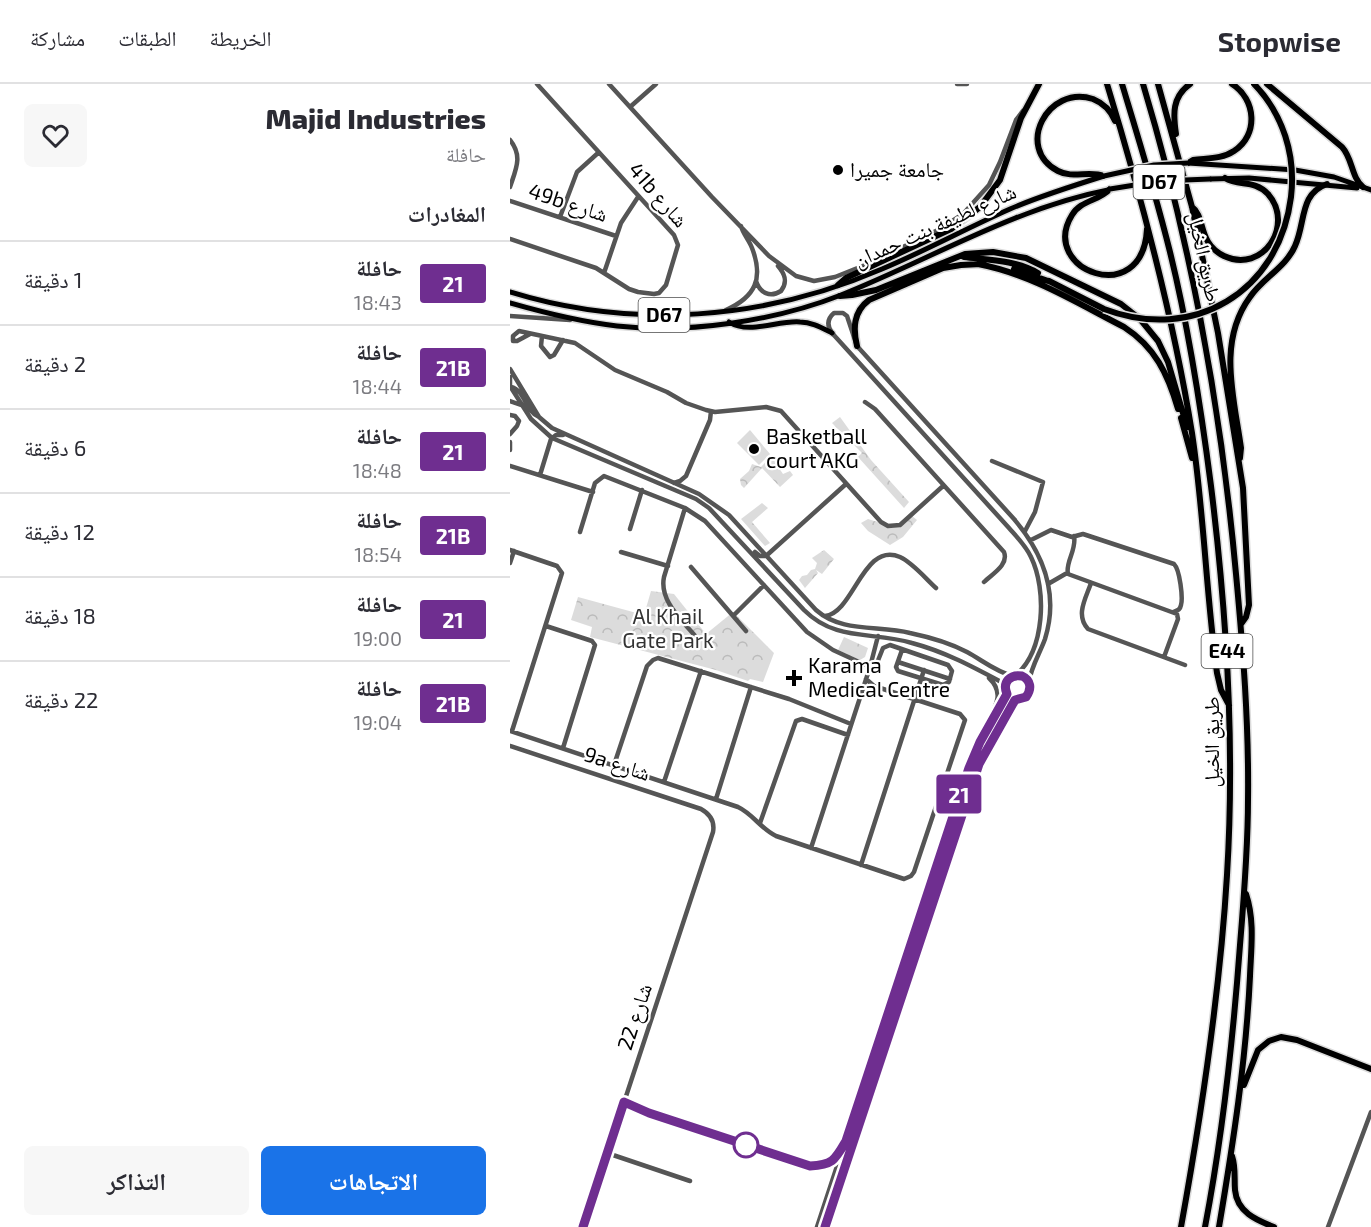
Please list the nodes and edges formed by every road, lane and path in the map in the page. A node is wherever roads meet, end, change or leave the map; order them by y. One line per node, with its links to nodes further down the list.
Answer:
1 (537, 84): 20 (street, 41b شارع)
2 (609, 84): 15 (street)
3 (656, 84): 15 (street)
4 (957, 84): 5 (street)
5 (967, 84)
6 (1039, 84): 16 (highway)
7 (1107, 84): 19 (highway)
8 (1122, 84): 141 (highway, طريق الخيل / E44)
9 (1143, 84): 114 (highway, طريق الخيل / E44)
10 (1158, 84): 18 (highway)
11 (1191, 84): 18 (highway)
12 (1232, 84): 21 (highway)
13 (1254, 84): 43 (highway, bridge)
14 (1267, 84): 27 (highway)
15 (630, 107): 35 (street)
16 (1024, 111): 39 (street); 44 (highway)
17 (510, 140): 26 (street)
18 (1175, 143): 32 (highway)
19 (1126, 146): 23 (highway); 34 (highway)
20 (598, 153): 30 (street, 41b شارع); 33 (street)
21 (1213, 161): 22 (highway); 27 (main road, شارع لطيفة بنت حمدان / D67)
22 (1188, 163): 23 (main road, شارع لطيفة بنت حمدان / D67, bridge)
23 (1104, 176): 44 (main road, شارع لطيفة بنت حمدان / D67)
24 (1225, 178): 25 (main road, شارع لطيفة بنت حمدان / D67); 28 (main road, شارع لطيفة بنت حمدان / D67, bridge); 32 (highway)
25 (1327, 184): 29 (main road, شارع لطيفة بنت حمدان); 75 (highway)
26 (510, 187)
27 (1363, 187): 29 (main road, شارع لطيفة بنت حمدان)
28 (1110, 189): 34 (highway); 46 (main road, شارع لطيفة بنت حمدان / D67)
29 (1371, 191)
30 (639, 197): 36 (street); 41 (street, 41b شارع)
31 (510, 201): 33 (street, 49b شارع)
32 (1192, 207): 75 (highway)
33 (560, 217): 36 (street, 49b شارع)
34 (1147, 222): 67 (highway)
35 (741, 226): 39 (street); 42 (street)
36 (616, 236): 41 (street)
37 (510, 239): 41 (street)
38 (957, 256): 43 (highway); 46 (highway); 67 (highway)
39 (772, 258): 42 (street)
40 (978, 264): 43 (highway); 56 (highway); 77 (highway)
41 (604, 273)
42 (755, 279): 48 (street)
43 (1051, 282)
44 (838, 285): 48 (main road, شارع لطيفة بنت حمدان / D67)
45 (510, 292): 48 (main road, شارع لطيفة بنت حمدان / D67)
46 (840, 296): 51 (main road, شارع لطيفة بنت حمدان / D67)
47 (510, 303): 50 (main road, شارع لطيفة بنت حمدان / D67)
48 (718, 313)
49 (510, 316): 50 (street)
50 (576, 319): 51 (main road, شارع لطيفة بنت حمدان / D67)
51 (729, 322): 52 (main road)
52 (832, 333): 56 (street); 131 (street)
53 (530, 334): 54 (street)
54 (542, 336): 55 (street); 55 (street)
55 (563, 340): 63 (street)
56 (857, 346): 88 (street)
57 (510, 369): 65 (street)
58 (510, 377): 59 (street)
59 (510, 387): 62 (street); 65 (street)
60 (510, 401): 62 (street)
61 (865, 402): 82 (street)
62 (522, 405): 68 (street)
63 (711, 411): 79 (street); 81 (street)
64 (510, 415): 66 (street)
65 (539, 417): 69 (street)
66 (510, 434)
67 (1192, 435): 77 (highway)
68 (552, 438): 69 (street); 71 (street); 73 (street)
69 (571, 438): 80 (street)
70 (510, 442): 72 (street)
71 (561, 442): 73 (street); 94 (street)
72 (510, 450)
73 (549, 450): 78 (street)
74 (992, 461): 87 (street)
75 (1238, 461): 114 (highway)
76 (510, 466): 78 (street)
77 (1196, 469): 141 (highway)
78 (540, 475): 85 (street)
79 (687, 476): 80 (street); 84 (street)
80 (672, 483): 84 (street)
81 (846, 484): 82 (street); 95 (street)
82 (943, 486): 104 (street)
83 (642, 490): 85 (street); 86 (street); 89 (street)
84 (691, 490): 96 (street)
85 (592, 492): 91 (street)
86 (685, 508): 101 (street); 107 (street)
87 (1030, 520): 88 (street); 90 (street)
88 (1016, 521): 90 (street)
89 (630, 529)
90 (1025, 531): 93 (street)
91 (580, 532)
92 (1074, 536): 93 (street); 103 (street); 110 (street)
93 (1031, 540): 106 (street)
94 (745, 545): 99 (street); 118 (street)
95 (773, 548): 96 (street); 99 (street)
96 (762, 550): 99 (street)
97 (512, 551): 100 (street); 115 (street)
98 (621, 552): 101 (street)
99 (766, 556): 112 (street)
100 (510, 563)
101 (668, 566): 120 (street)
102 (691, 567): 111 (street)
103 (1067, 573): 105 (street); 106 (street)
104 (984, 582)
105 (1091, 583): 110 (street); 124 (street)
106 (1048, 584): 135 (street)
107 (764, 585): 111 (street); 127 (street)
108 (936, 588): 109 (street)
109 (837, 612): 112 (street); 113 (street)
110 (1173, 612): 124 (street)
111 (733, 616): 117 (street)
112 (822, 616): 113 (street)
113 (842, 624): 116 (street)
114 (1241, 624): 159 (highway, طريق الخيل / E44)
115 (546, 626): 143 (street); 147 (street)
116 (887, 629): 119 (street); 131 (street)
117 (746, 631)
118 (862, 635): 119 (street); 123 (street)
119 (878, 636): 121 (street); 123 (street)
120 (696, 637)
121 (889, 638): 123 (street); 130 (street)
122 (902, 650): 125 (street); 127 (street); 132 (street)
123 (874, 652): 127 (street)
124 (1164, 657): 126 (street)
125 (898, 662): 128 (street); 134 (street)
126 (1185, 666)
127 (869, 670): 133 (street)
128 (924, 670): 132 (street); 134 (street)
129 (701, 671): 137 (street); 148 (street); 150 (street)
130 (982, 672): 136 (street); 145 (street)
131 (1014, 676): 135 (street); 136 (street)
132 (950, 678): 134 (street)
133 (866, 679): 139 (street); 142 (street)
134 (922, 679): 139 (street)
135 (1029, 682): 140 (street)
136 (1005, 684): 138 (street)
137 (751, 687): 142 (street); 152 (street)
138 (1007, 694): 140 (street); 145 (street)
139 (916, 700): 158 (street); 158 (street)
140 (1015, 700): 154 (street)
141 (1229, 705): 173 (highway, طريق الخيل / E44)
142 (851, 724): 144 (street)
143 (511, 731): 147 (street)
144 (848, 735): 156 (street); 157 (street)
145 (980, 742): 153 (street)
146 (510, 746): 151 (street, 9a شارع)
147 (563, 748): 148 (street)
148 (614, 765): 149 (street)
149 (643, 775): 150 (street); 151 (street)
150 (664, 782): 152 (street)
151 (638, 788): 155 (street, 9a شارع)
152 (716, 799): 156 (street)
153 (955, 807): 154 (street); 163 (street)
154 (963, 811): 169 (street)
155 (711, 818): 164 (street, شارع 22)
156 (760, 823): 157 (street)
157 (811, 848): 158 (street)
158 (861, 865)
159 (1244, 890): 161 (highway); 174 (highway, طريق الخيل / E44)
160 (1371, 1069): 161 (highway)
161 (1240, 1097): 165 (highway)
162 (1371, 1112): 177 (street)
163 (846, 1141): 166 (street); 167 (street)
164 (607, 1154): 168 (street); 170 (street, شارع 22)
165 (1232, 1154): 175 (highway); 176 (highway)
166 (810, 1166)
167 (835, 1175): 169 (street); 171 (street)
168 (690, 1181)
169 (840, 1186): 172 (street)
170 (583, 1227)
171 (817, 1227)
172 (825, 1227)
173 (1181, 1227)
174 (1205, 1227)
175 (1219, 1227)
176 (1274, 1227)
177 (1328, 1227)

